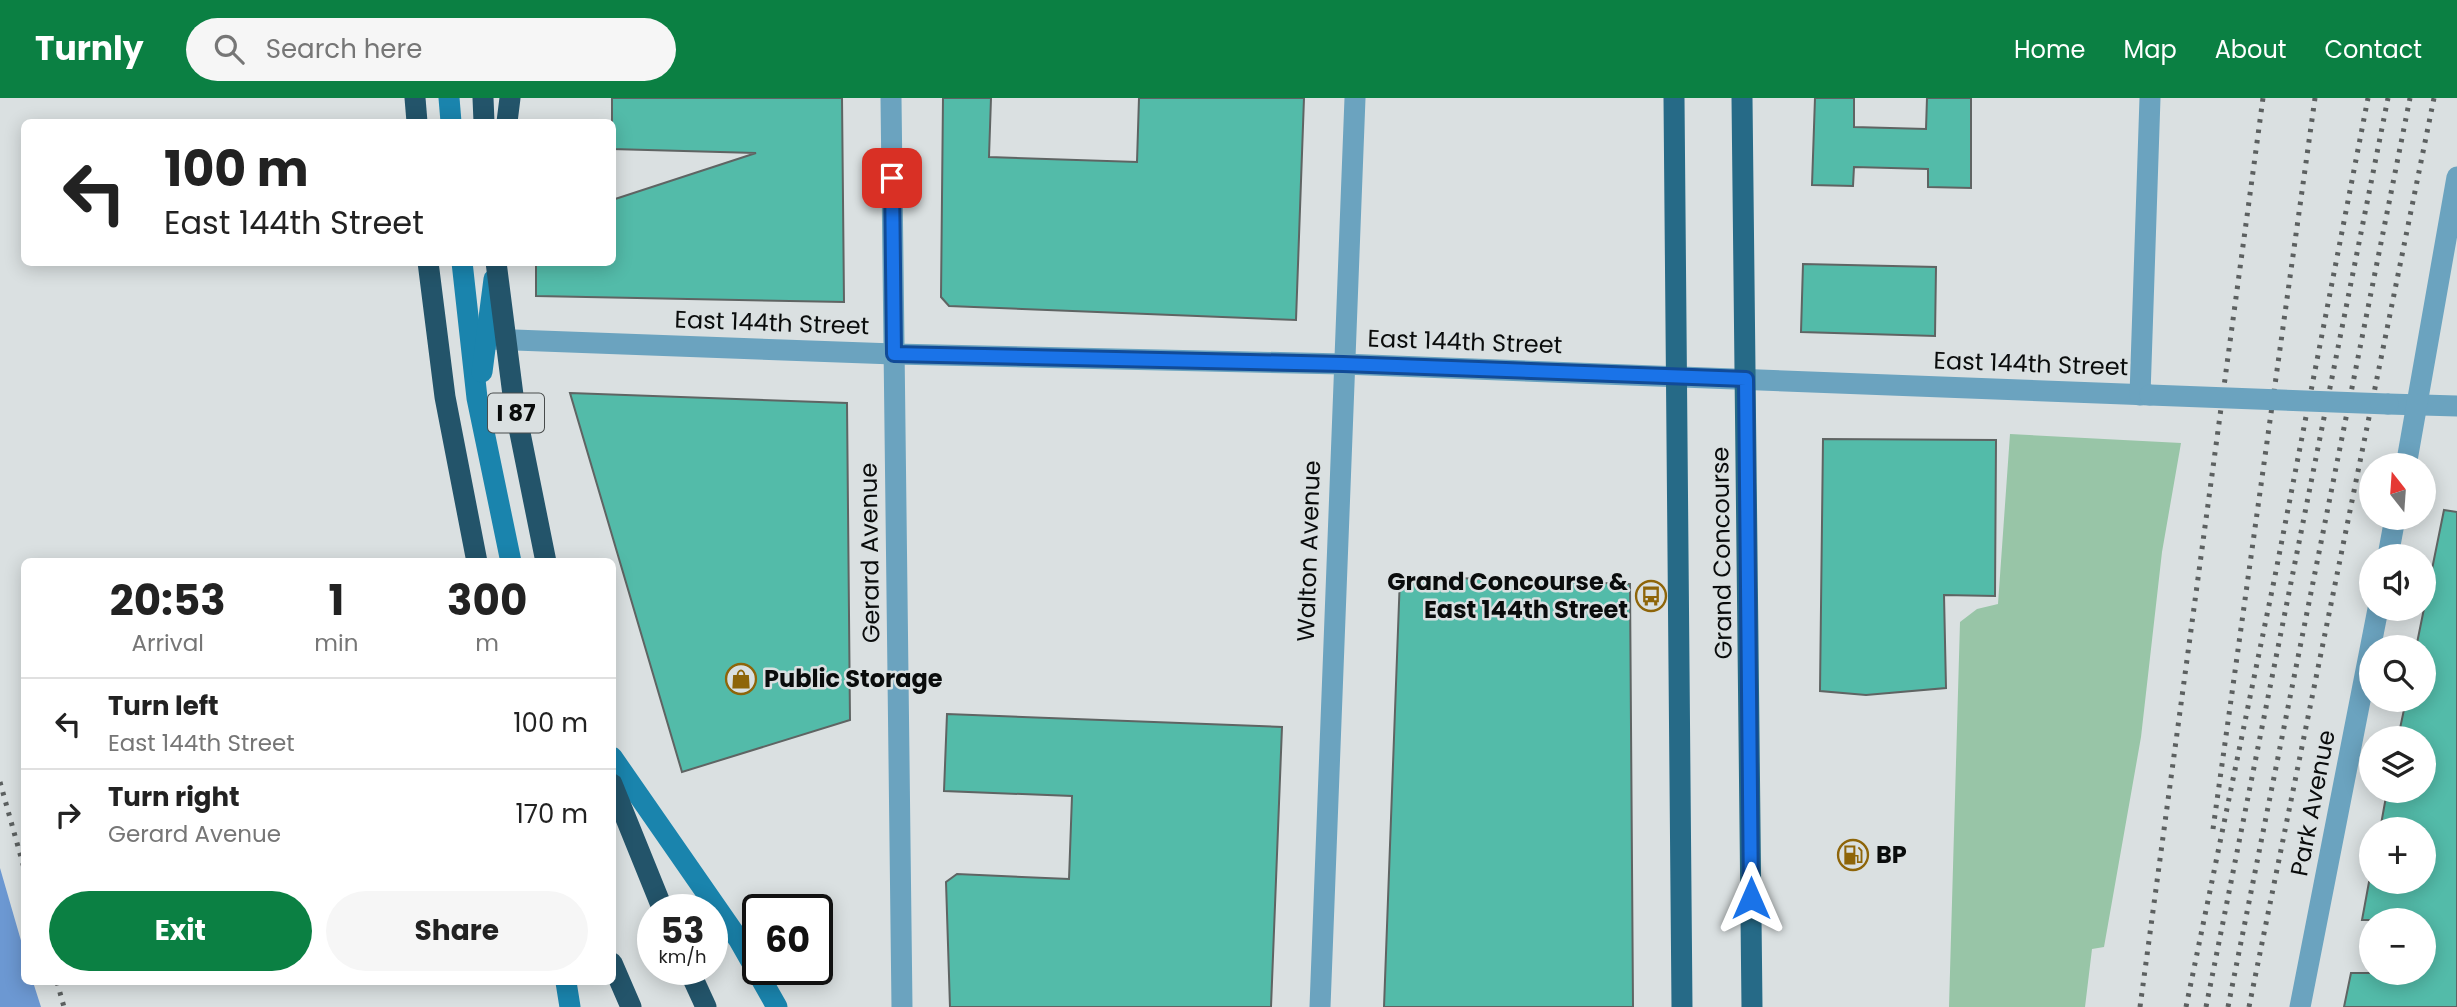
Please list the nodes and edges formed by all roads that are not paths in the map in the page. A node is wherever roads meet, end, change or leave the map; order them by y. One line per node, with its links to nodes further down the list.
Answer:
1 (415, 98): 11 (highway)
2 (449, 98): 12 (main road)
3 (482, 98): 13 (highway)
4 (510, 98): 14 (highway)
5 (517, 98): 15 (main road)
6 (891, 98): 22 (street, Gerard Avenue)
7 (1355, 98): 23 (street, Walton Avenue)
8 (1674, 98): 24 (main road, Grand Concourse)
9 (1742, 98): 25 (main road, Grand Concourse)
10 (2150, 98): 26 (street)
11 (417, 119)
12 (451, 119)
13 (484, 119)
14 (507, 119)
15 (514, 119)
16 (2457, 177): 27 (street)
17 (429, 266): 30 (highway, I 87)
18 (463, 266): 21 (main road)
19 (495, 266): 21 (main road)
20 (497, 266): 32 (highway, I 87, bridge)
21 (479, 339): 22 (street, East 144th Street); 31 (main road)
22 (894, 354): 23 (street, East 144th Street); 44 (street, Gerard Avenue)
23 (1343, 364): 24 (street, East 144th Street); 45 (street, Walton Avenue)
24 (1674, 376): 25 (street, East 144th Street); 46 (main road, Grand Concourse)
25 (1746, 379): 26 (street, East 144th Street); 47 (main road, Grand Concourse)
26 (2145, 395): 27 (street, East 144th Street, bridge)
27 (2417, 404): 28 (street, East 144th Street); 29 (street)
28 (2457, 406)
29 (2408, 453)
30 (476, 558)
31 (510, 558)
32 (545, 558)
33 (2376, 621): 48 (street, Park Avenue)
34 (616, 763): 43 (main road)
35 (616, 794): 36 (highway)
36 (657, 894)
37 (616, 972): 42 (highway)
38 (566, 985): 41 (main road)
39 (696, 985): 40 (highway)
40 (704, 1004)
41 (570, 1007)
42 (631, 1007)
43 (777, 1007)
44 (902, 1007)
45 (1320, 1007)
46 (1682, 1007)
47 (1752, 1007)
48 (2300, 1007)

